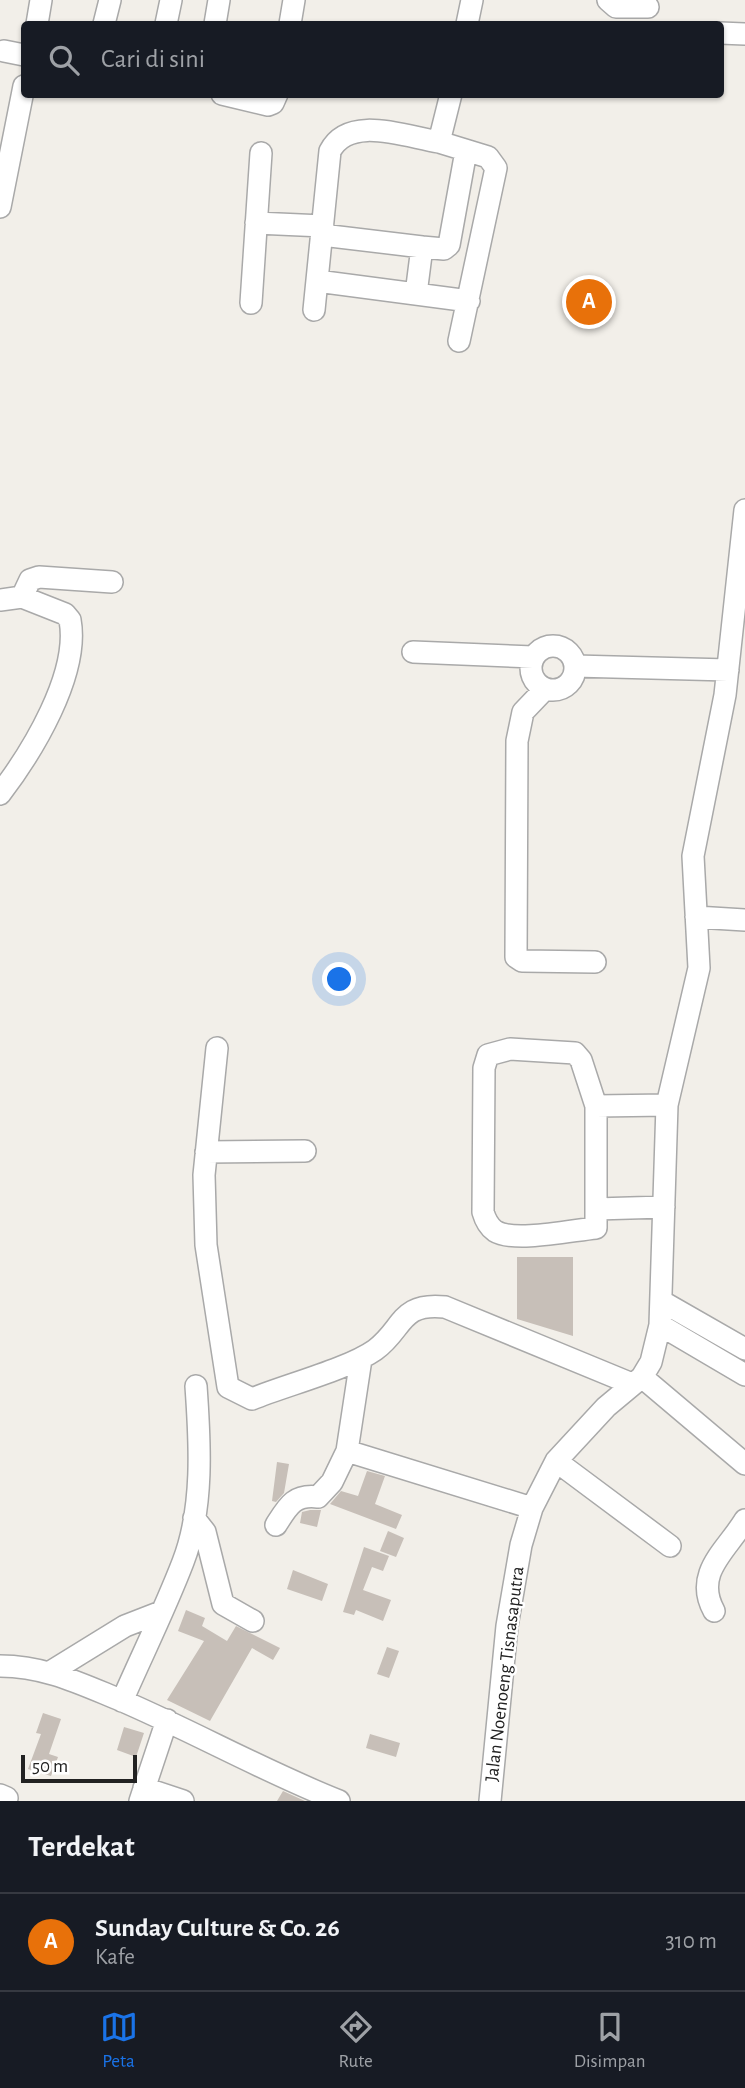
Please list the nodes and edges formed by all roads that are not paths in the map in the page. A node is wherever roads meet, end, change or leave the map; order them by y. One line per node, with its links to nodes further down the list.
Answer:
1 (41, 0): 9 (street)
2 (110, 0): 10 (street)
3 (171, 0): 11 (street)
4 (219, 0): 12 (street)
5 (293, 0): 13 (street)
6 (472, 0): 14 (street)
7 (608, 0): 8 (street)
8 (648, 7)
9 (38, 21)
10 (105, 21)
11 (167, 21)
12 (216, 21)
13 (290, 21)
14 (468, 21)
15 (724, 33): 16 (street)
16 (745, 34)
17 (22, 98): 24 (street)
18 (239, 98): 19 (street)
19 (275, 98)
20 (450, 98): 21 (street)
21 (439, 142): 22 (street); 26 (street)
22 (466, 151): 27 (street); 30 (street)
23 (261, 153): 25 (street)
24 (0, 207)
25 (256, 223): 26 (street); 31 (street)
26 (322, 231): 27 (street); 28 (street)
27 (422, 247): 29 (street)
28 (317, 281): 29 (street); 32 (street)
29 (416, 294): 30 (street)
30 (469, 301): 33 (street)
31 (251, 303)
32 (314, 310)
33 (459, 341)
34 (745, 510): 41 (street, Jalan Noenoeng Tisnasaputra)
35 (112, 582): 36 (street)
36 (22, 597): 37 (street); 43 (street)
37 (0, 600)
38 (413, 652): 39 (street)
39 (533, 657): 40 (street); 42 (street)
40 (575, 666): 41 (street); 42 (street)
41 (728, 670): 44 (street, Jalan Noenoeng Tisnasaputra)
42 (545, 689): 46 (street)
43 (0, 794)
44 (696, 917): 45 (street); 49 (street, Jalan Noenoeng Tisnasaputra)
45 (745, 920)
46 (595, 962)
47 (217, 1048): 51 (street)
48 (596, 1105): 49 (street); 53 (street); 53 (street)
49 (667, 1105): 52 (street, Jalan Noenoeng Tisnasaputra)
50 (305, 1151): 51 (street)
51 (206, 1152): 57 (street)
52 (663, 1208): 53 (street); 54 (street, Jalan Noenoeng Tisnasaputra)
53 (596, 1209)
54 (661, 1301): 55 (street, Jalan Noenoeng Tisnasaputra); 56 (street)
55 (660, 1325): 58 (street); 59 (street, Jalan Noenoeng Tisnasaputra)
56 (745, 1349)
57 (361, 1359): 59 (street); 61 (street)
58 (745, 1375)
59 (637, 1380): 62 (street, Jalan Noenoeng Tisnasaputra); 63 (street)
60 (195, 1386): 65 (street)
61 (347, 1451): 64 (street); 67 (street)
62 (556, 1461): 64 (street, Jalan Noenoeng Tisnasaputra); 68 (street)
63 (745, 1464)
64 (532, 1508): 79 (street, Jalan Noenoeng Tisnasaputra)
65 (194, 1518): 70 (street); 71 (street)
66 (745, 1520): 69 (street)
67 (276, 1525)
68 (670, 1546)
69 (714, 1611)
70 (161, 1612): 73 (street); 74 (street)
71 (253, 1620)
72 (0, 1667): 73 (street)
73 (52, 1671): 74 (street)
74 (122, 1701): 75 (street)
75 (167, 1720): 76 (street); 78 (street)
76 (142, 1795): 77 (street)
77 (184, 1801)
78 (339, 1801)
79 (490, 1801)

